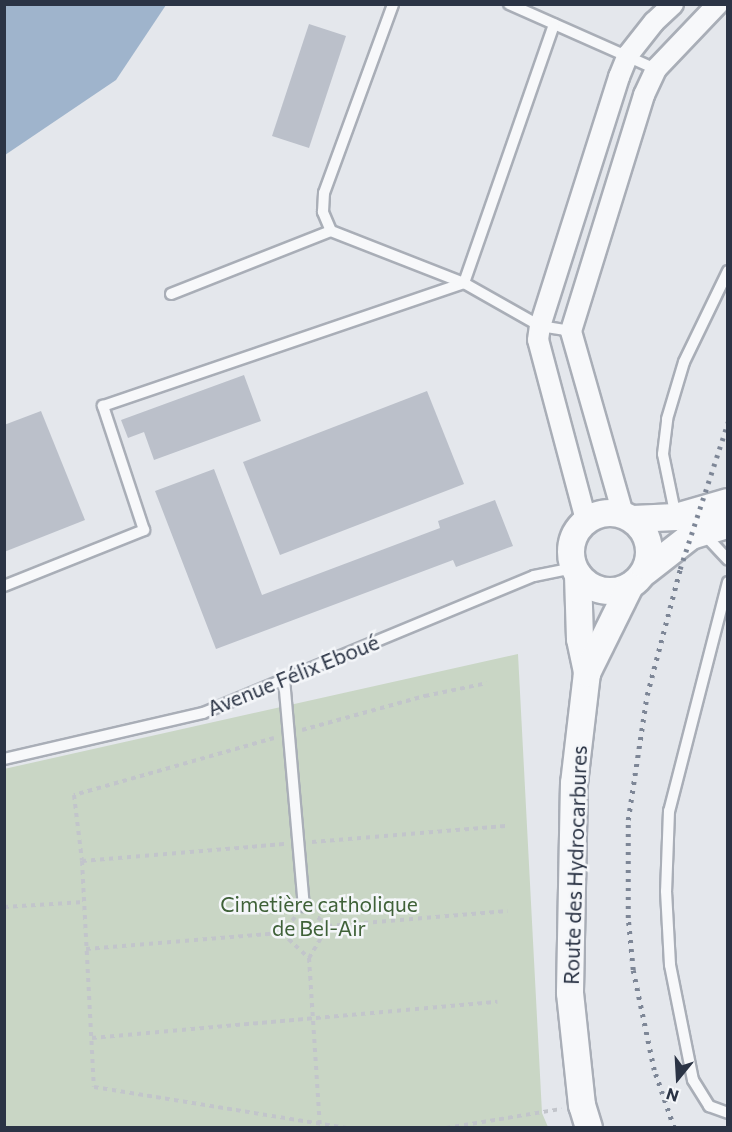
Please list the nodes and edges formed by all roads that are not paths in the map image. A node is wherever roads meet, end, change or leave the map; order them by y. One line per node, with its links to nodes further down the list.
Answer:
1 (393, 4): 8 (lane)
2 (509, 4): 5 (lane)
3 (673, 4): 6 (street)
4 (718, 4): 7 (street)
5 (554, 24): 6 (lane); 10 (lane)
6 (628, 55): 7 (lane); 12 (street)
7 (656, 69): 13 (street)
8 (331, 231): 10 (lane); 11 (lane)
9 (728, 271): 16 (lane)
10 (464, 282): 12 (lane); 23 (lane)
11 (171, 294)
12 (540, 326): 13 (lane); 17 (street)
13 (572, 331): 15 (street)
14 (728, 502): 16 (street)
15 (628, 517): 16 (street); 17 (street); 22 (street)
16 (676, 517)
17 (586, 520): 21 (street)
18 (728, 525): 19 (street)
19 (702, 532): 20 (lane); 22 (street)
20 (728, 560)
21 (576, 571): 22 (street); 25 (street, Route des Hydrocarbures); 26 (lane, Avenue Félix Eboué)
22 (637, 579): 25 (street, Route des Hydrocarbures)
23 (4, 586)
24 (727, 588): 29 (lane)
25 (587, 673): 30 (street, Route des Hydrocarbures)
26 (284, 679): 27 (lane, Avenue Félix Eboué); 28 (lane)
27 (4, 759)
28 (304, 906)
29 (728, 1113)
30 (585, 1116)

